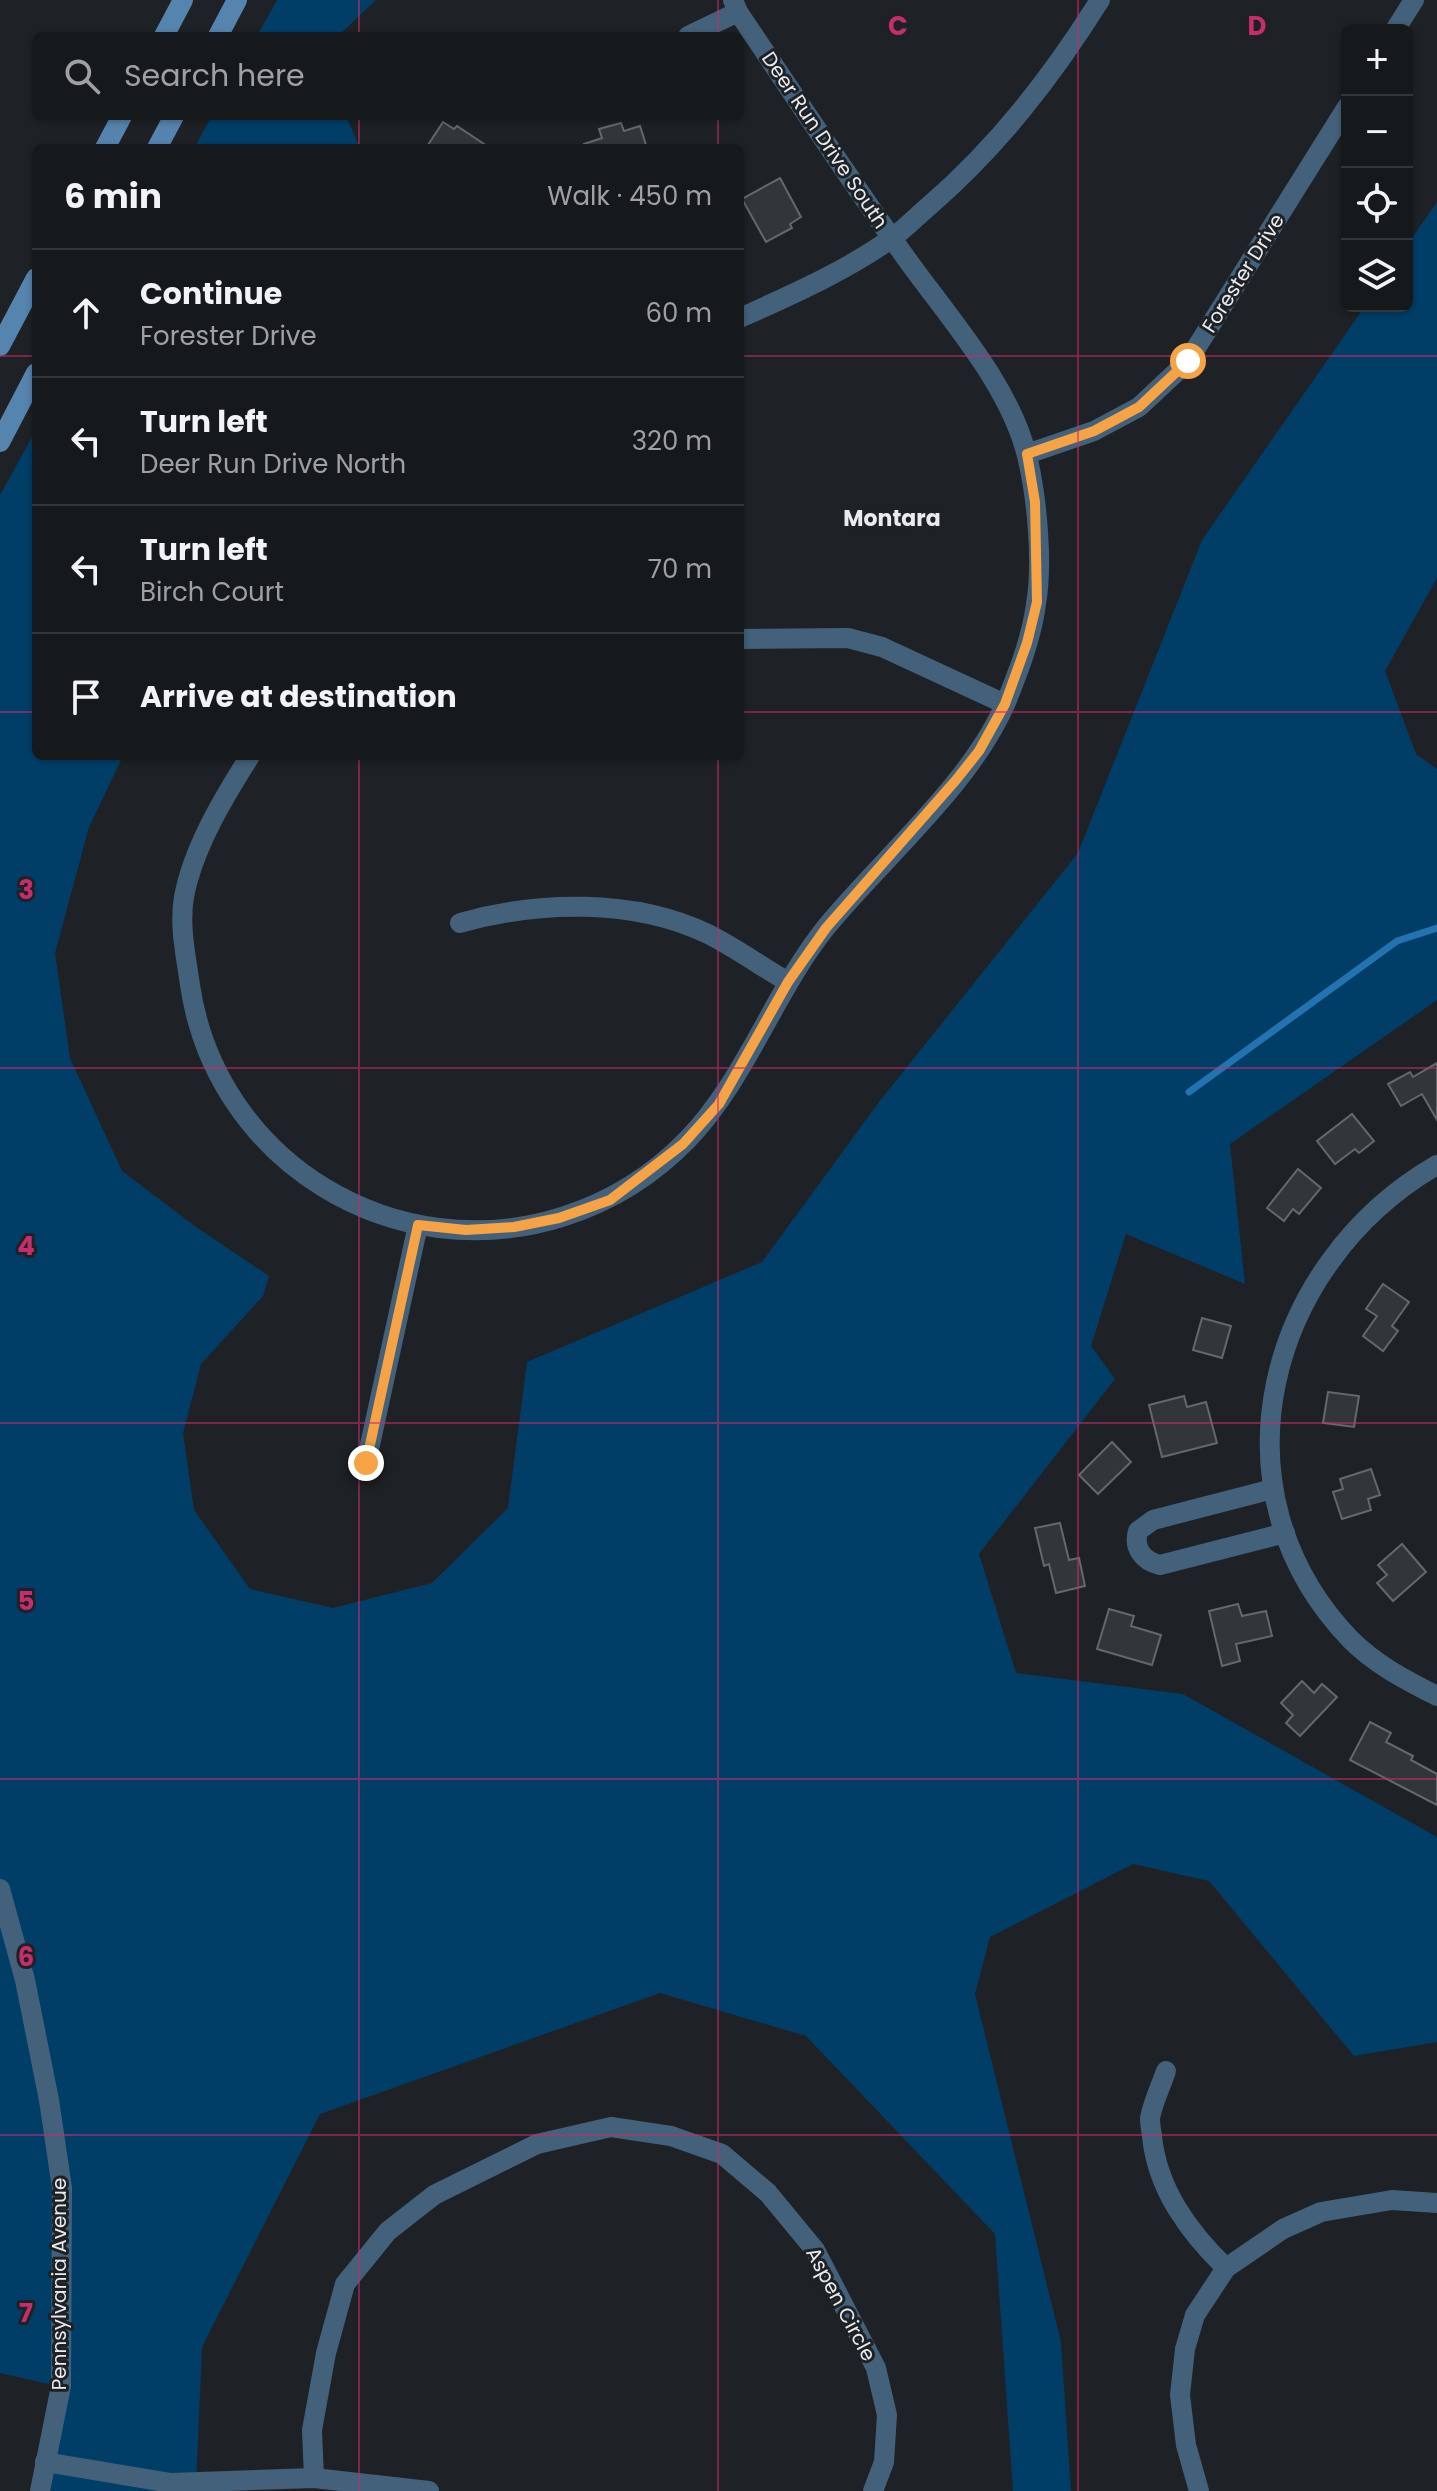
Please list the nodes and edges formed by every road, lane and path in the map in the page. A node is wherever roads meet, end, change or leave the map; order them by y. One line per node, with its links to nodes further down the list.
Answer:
1 (183, 0): 7 (street)
2 (237, 0): 8 (street)
3 (1414, 0): 6 (street)
4 (1091, 3): 15 (street)
5 (735, 6): 9 (street); 15 (street, Deer Run Drive South)
6 (1399, 24)
7 (166, 32)
8 (220, 32)
9 (694, 32)
10 (1341, 117): 21 (street, Forester Drive)
11 (120, 120): 13 (street)
12 (172, 120): 14 (street)
13 (107, 144)
14 (159, 144)
15 (892, 238): 17 (street); 21 (street, Deer Run Drive South)
16 (32, 286): 18 (street)
17 (744, 316)
18 (0, 346)
19 (32, 381): 20 (street)
20 (0, 442)
21 (1027, 454): 23 (street, Deer Run Drive South)
22 (744, 639): 23 (street)
23 (1005, 704): 26 (street, Deer Run Drive South)
24 (248, 760): 28 (street, Deer Run Drive South)
25 (460, 923): 26 (street)
26 (788, 982): 28 (street, Deer Run Drive South)
27 (1437, 1165): 30 (street)
28 (418, 1225): 29 (street)
29 (366, 1463)
30 (1273, 1489): 31 (street); 31 (street)
31 (1285, 1533): 32 (street)
32 (1437, 1696)
33 (0, 1889): 37 (street, Pennsylvania Avenue)
34 (1166, 2071): 36 (street)
35 (1437, 2203): 36 (street)
36 (1226, 2268): 42 (street)
37 (45, 2462): 38 (street); 39 (street, Pennsylvania Avenue)
38 (314, 2478): 40 (street); 41 (street, Aspen Circle)
39 (40, 2491)
40 (429, 2491)
41 (873, 2491)
42 (1199, 2491)

